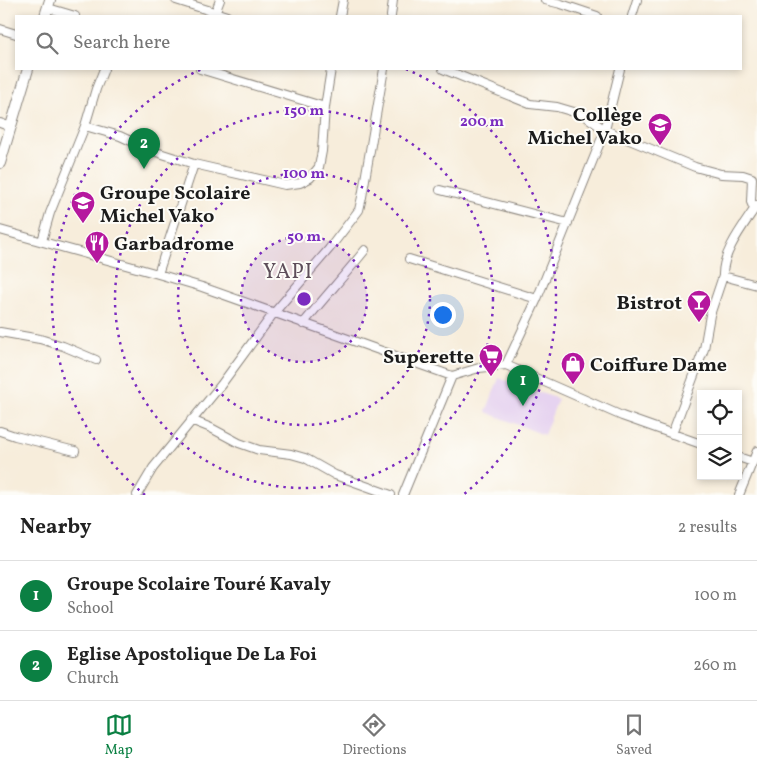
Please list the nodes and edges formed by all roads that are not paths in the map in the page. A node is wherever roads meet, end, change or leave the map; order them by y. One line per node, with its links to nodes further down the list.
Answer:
1 (176, 0): 8 (street)
2 (220, 0): 8 (street)
3 (343, 0): 11 (street)
4 (393, 0): 12 (street)
5 (545, 0): 13 (street)
6 (637, 0): 14 (street)
7 (47, 8): 9 (street)
8 (215, 12): 10 (street)
9 (72, 15)
10 (224, 15)
11 (340, 15)
12 (391, 15)
13 (594, 15)
14 (632, 15)
15 (0, 29): 16 (street)
16 (15, 34)
17 (28, 70): 27 (street)
18 (104, 70): 26 (street)
19 (203, 70): 24 (street)
20 (331, 70): 24 (street)
21 (384, 70): 42 (street)
22 (445, 70): 28 (street)
23 (620, 70): 28 (street)
24 (324, 107): 30 (street)
25 (0, 123): 27 (street)
26 (85, 126): 30 (street); 35 (street)
27 (11, 127): 29 (street)
28 (605, 130): 32 (street); 33 (street)
29 (0, 164)
30 (194, 164): 38 (street)
31 (440, 190): 33 (street)
32 (756, 208): 39 (street)
33 (568, 223): 41 (street)
34 (0, 230): 35 (street)
35 (42, 242): 38 (street)
36 (366, 250): 43 (street)
37 (409, 260): 41 (street)
38 (158, 274): 42 (street)
39 (723, 276): 40 (street); 50 (street)
40 (757, 285)
41 (537, 299): 46 (street)
42 (273, 314): 43 (street); 48 (street)
43 (303, 324): 47 (street)
44 (0, 332): 45 (street)
45 (96, 360)
46 (506, 365): 47 (street); 50 (street)
47 (452, 376): 58 (street)
48 (191, 420): 56 (street); 57 (street)
49 (0, 431): 52 (street)
50 (672, 434): 51 (street)
51 (697, 443)
52 (75, 451)
53 (757, 451): 55 (street)
54 (742, 458): 55 (street)
55 (753, 462): 59 (street)
56 (137, 495)
57 (390, 495)
58 (403, 495)
59 (740, 495)

